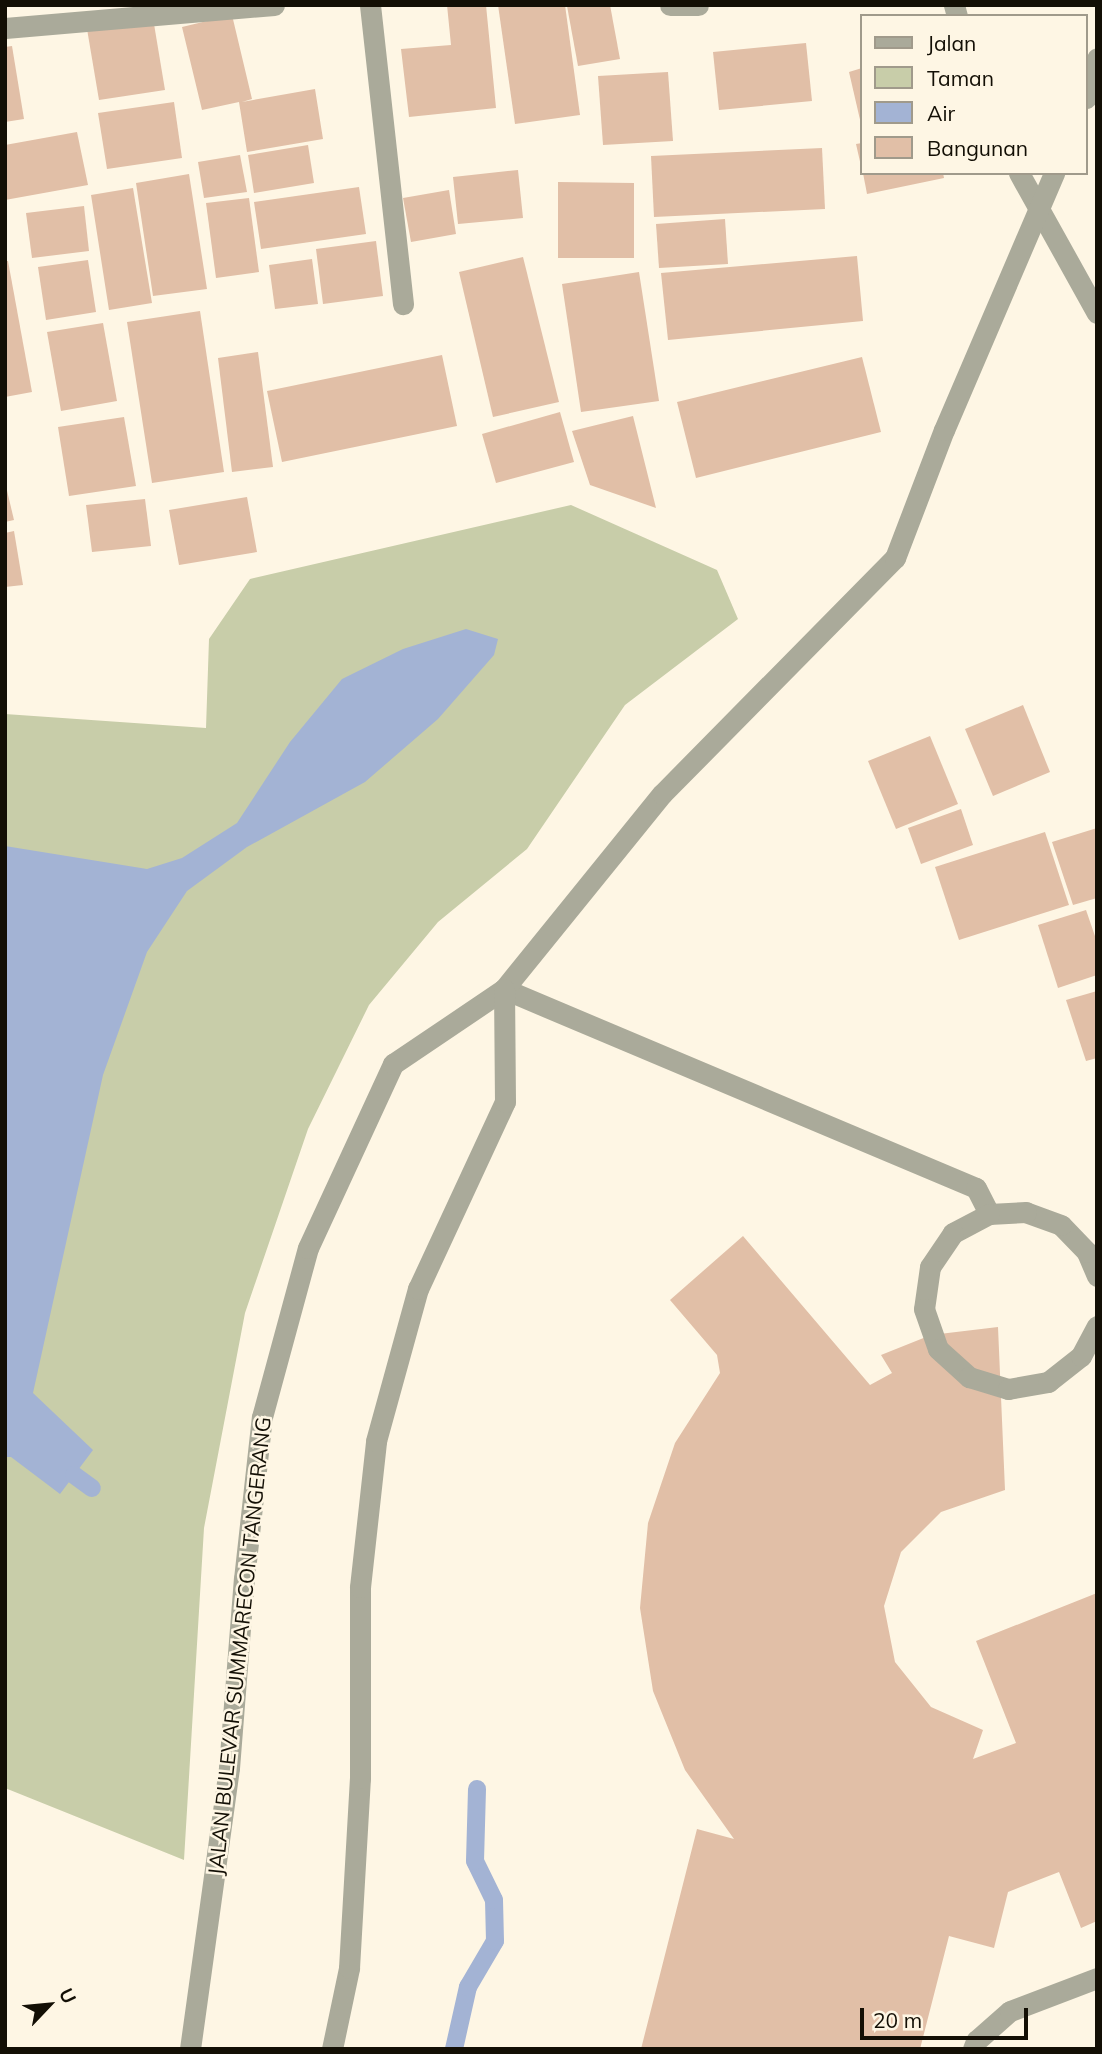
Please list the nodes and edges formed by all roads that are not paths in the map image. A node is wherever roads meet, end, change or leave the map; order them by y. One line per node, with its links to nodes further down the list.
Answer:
1 (274, 5): 5 (street)
2 (370, 5): 11 (street)
3 (670, 5): 4 (street)
4 (698, 5)
5 (206, 9): 6 (street)
6 (5, 28)
7 (1097, 58): 8 (street)
8 (1090, 92)
9 (1020, 175): 12 (street)
10 (1053, 175): 13 (street, JALAN BULEVAR SUMMARECON TANGERANG, bridge)
11 (403, 304)
12 (1097, 313)
13 (504, 989): 14 (street); 19 (street, JALAN BULEVAR SUMMARECON TANGERANG); 20 (street)
14 (989, 1214): 15 (street); 17 (street)
15 (1097, 1276)
16 (1097, 1326): 17 (street)
17 (1089, 1361)
18 (1097, 1978): 21 (street)
19 (190, 2049)
20 (332, 2049)
21 (973, 2049)

